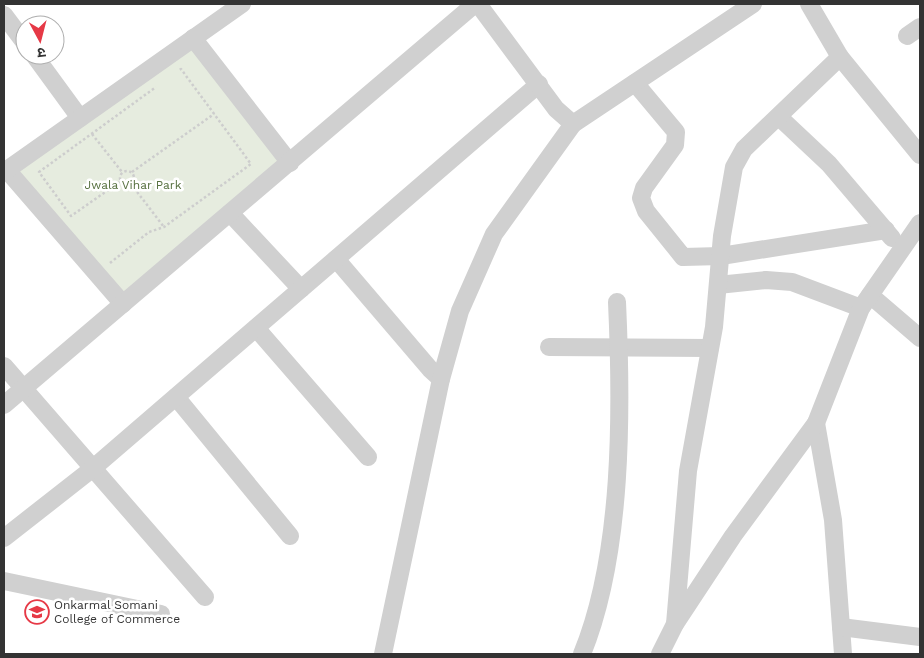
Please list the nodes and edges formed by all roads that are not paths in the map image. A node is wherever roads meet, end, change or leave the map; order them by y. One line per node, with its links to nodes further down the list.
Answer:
1 (242, 4): 7 (street)
2 (477, 4): 11 (street); 16 (street)
3 (752, 4): 10 (street)
4 (809, 4): 8 (street)
5 (4, 15): 6 (street)
6 (15, 30)
7 (193, 38): 14 (street); 16 (street)
8 (840, 57): 13 (street); 15 (street)
9 (41, 65): 14 (street)
10 (635, 82): 12 (street); 22 (street)
11 (539, 84): 12 (street); 23 (street)
12 (564, 117): 35 (street)
13 (779, 117): 20 (street); 22 (street)
14 (80, 118): 17 (street)
15 (920, 154)
16 (290, 163): 18 (street)
17 (5, 171): 28 (street)
18 (230, 213): 25 (street); 28 (street)
19 (920, 223): 21 (street)
20 (886, 230): 21 (street); 22 (street)
21 (902, 250): 26 (street)
22 (720, 256): 24 (street)
23 (336, 259): 25 (street); 35 (street)
24 (718, 285): 26 (street); 33 (street)
25 (301, 289): 29 (street)
26 (866, 301): 30 (street); 39 (street)
27 (616, 302): 32 (street)
28 (123, 304): 36 (street)
29 (256, 328): 37 (street); 40 (street)
30 (920, 338)
31 (549, 347): 32 (street)
32 (619, 347): 33 (street); 51 (street)
33 (710, 348): 47 (street)
34 (4, 366): 36 (street)
35 (436, 375): 50 (street)
36 (24, 389): 38 (street); 41 (street)
37 (176, 397): 41 (street); 42 (street)
38 (4, 405)
39 (816, 423): 47 (street); 48 (street)
40 (368, 457)
41 (92, 469): 43 (street); 45 (street)
42 (290, 536)
43 (4, 538)
44 (4, 581): 46 (street)
45 (206, 597)
46 (160, 614)
47 (675, 624): 52 (street)
48 (841, 627): 49 (street); 53 (street)
49 (920, 637)
50 (383, 654)
51 (582, 654)
52 (660, 654)
53 (843, 654)

